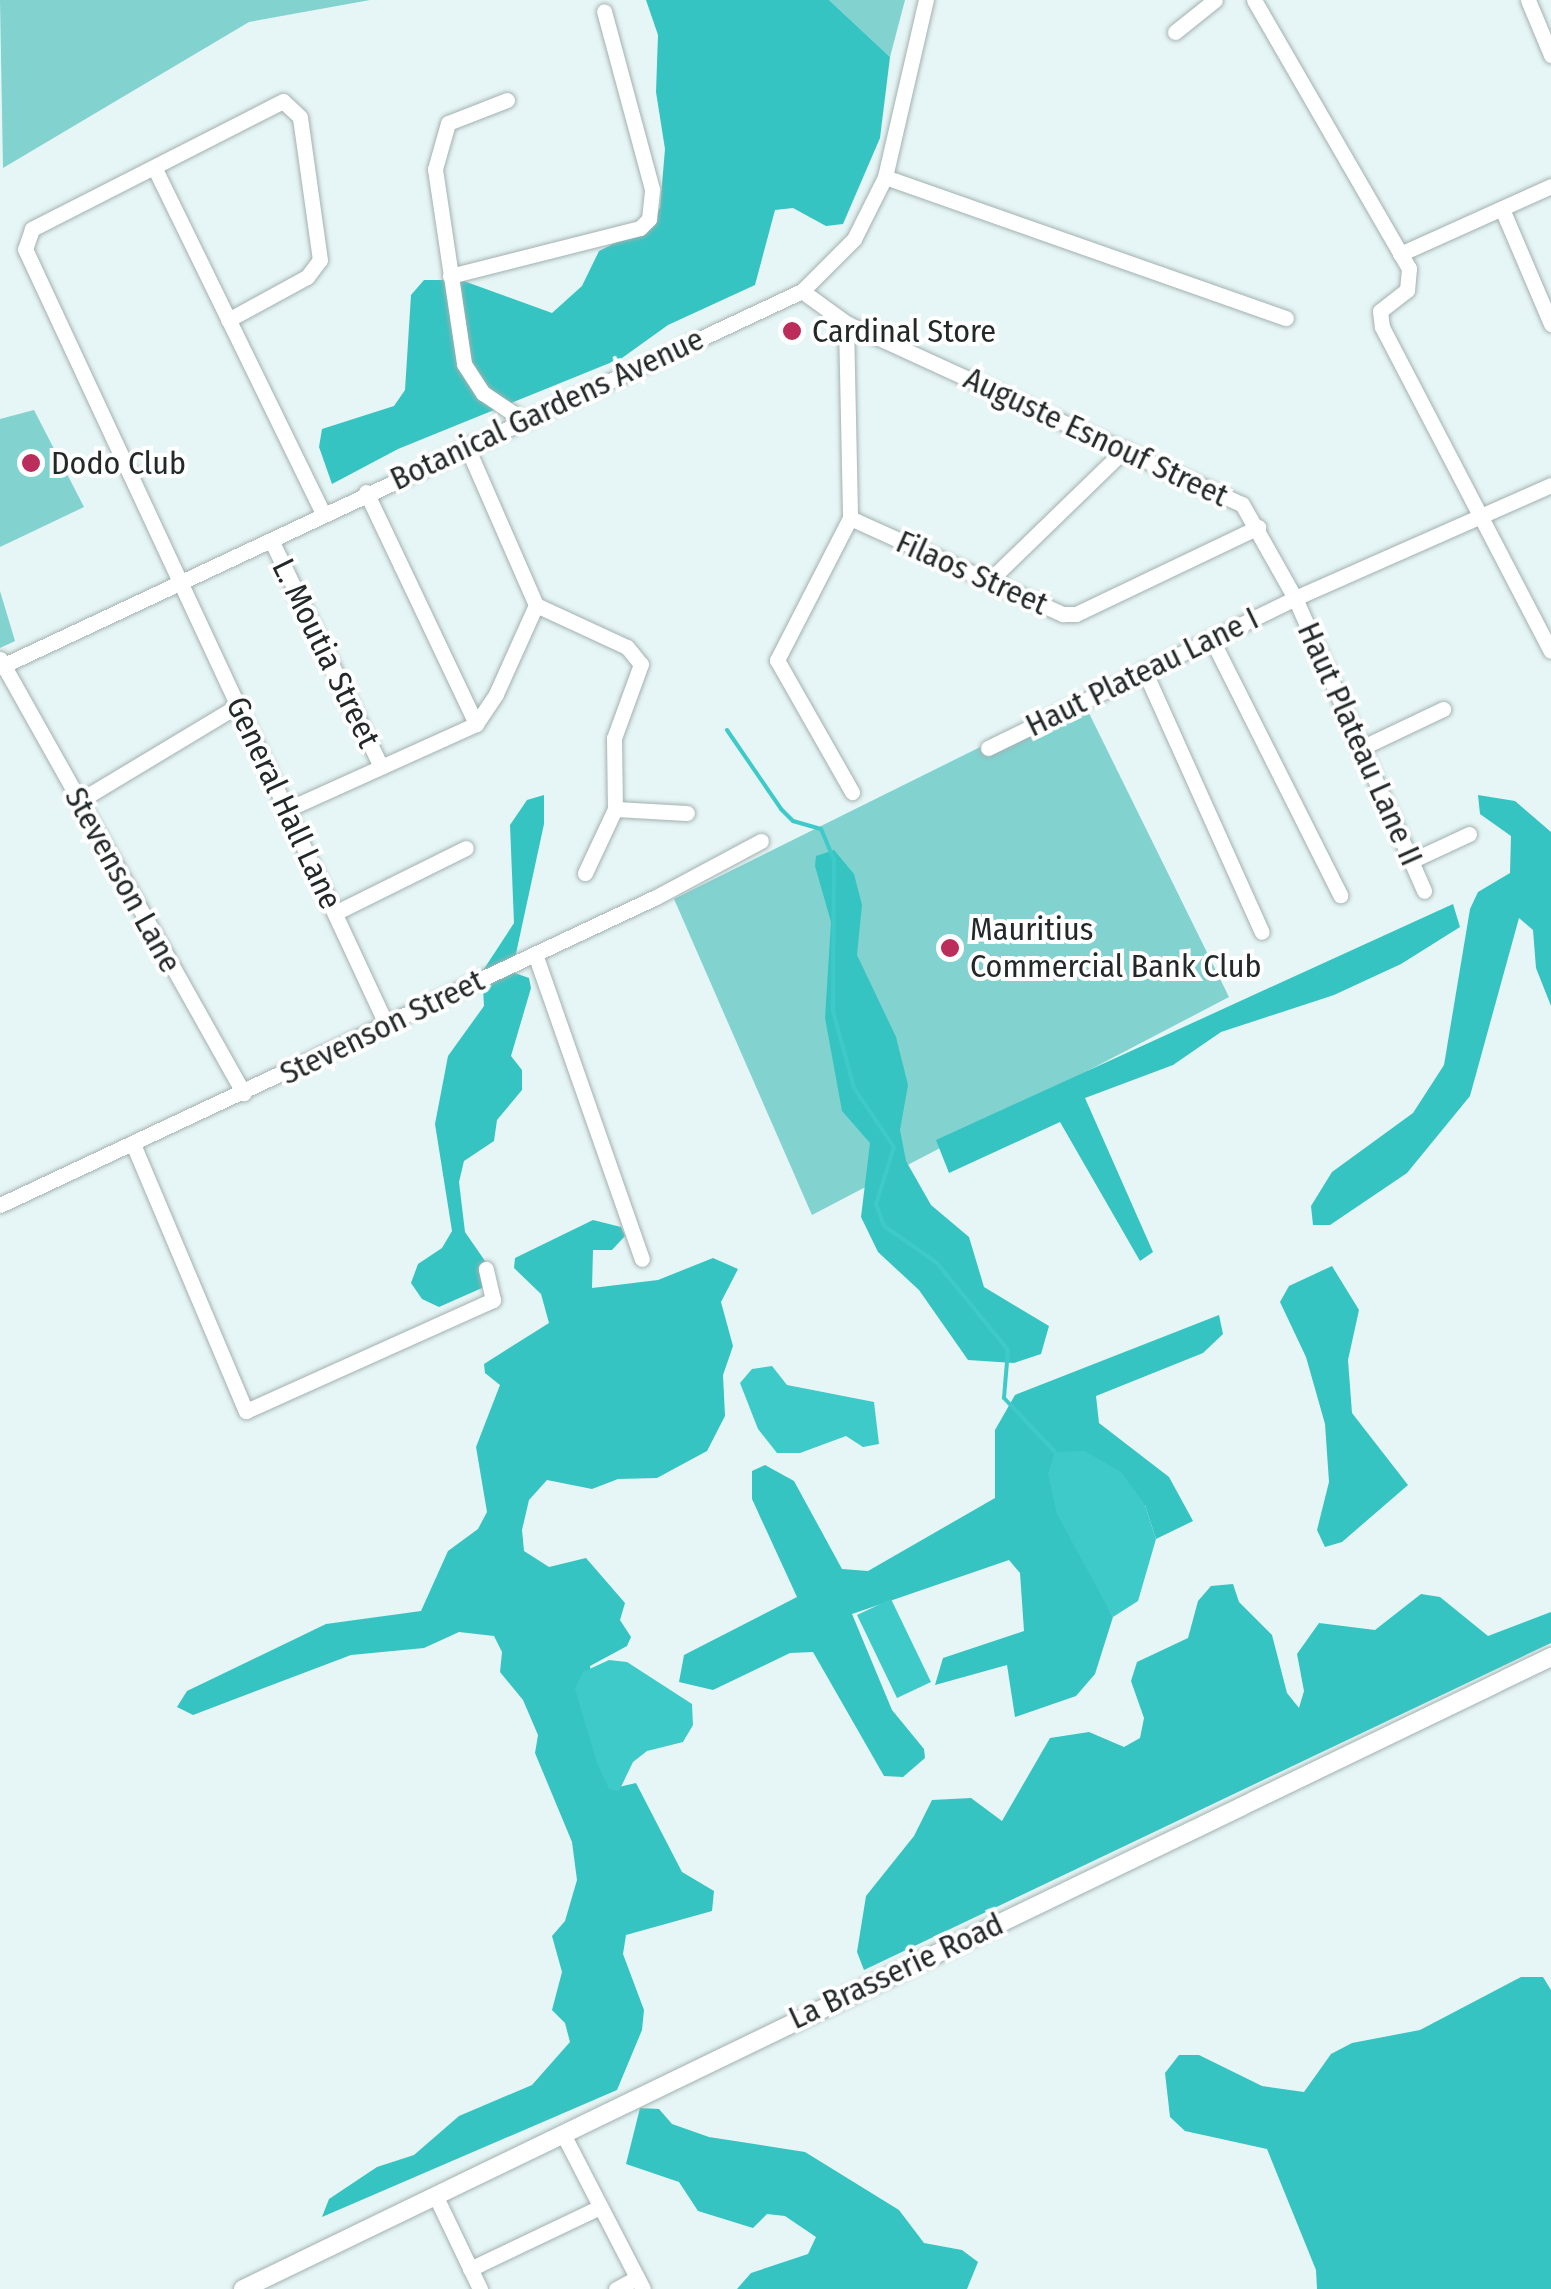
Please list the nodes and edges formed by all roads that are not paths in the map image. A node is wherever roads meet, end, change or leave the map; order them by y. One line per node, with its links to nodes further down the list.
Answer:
1 (926, 0): 10 (street, Botanical Gardens Avenue)
2 (1215, 0): 6 (street)
3 (1254, 0): 13 (street)
4 (1528, 0): 7 (street)
5 (604, 11): 14 (street)
6 (1175, 32)
7 (1551, 54)
8 (508, 100): 14 (street)
9 (156, 171): 17 (street); 17 (street, General Hall Lane); 31 (street, General Hall Lane)
10 (885, 177): 15 (street, Botanical Gardens Avenue); 16 (street)
11 (1551, 186): 12 (street)
12 (1502, 209): 13 (street); 19 (street)
13 (1400, 254): 26 (street)
14 (450, 276): 20 (street)
15 (802, 291): 18 (street, Auguste Esnouf Street); 20 (street, Botanical Gardens Avenue)
16 (1286, 318)
17 (228, 320): 25 (street)
18 (846, 323): 22 (street, Auguste Esnouf Street); 27 (street)
19 (1551, 324)
20 (523, 420): 21 (street, Botanical Gardens Avenue)
21 (466, 445): 24 (street, Botanical Gardens Avenue); 33 (street)
22 (1125, 449): 28 (street, Auguste Esnouf Street); 30 (street)
23 (1551, 484): 26 (street, Haut Plateau Lane I)
24 (366, 492): 25 (street, Botanical Gardens Avenue); 40 (street)
25 (322, 512): 29 (street, Botanical Gardens Avenue)
26 (1480, 516): 32 (street, Haut Plateau Lane I); 35 (street)
27 (850, 518): 30 (street, Filaos Street); 44 (street)
28 (1258, 528): 30 (street, Filaos Street); 32 (street, Auguste Esnouf Street)
29 (270, 540): 31 (street, Botanical Gardens Avenue); 43 (street, L. Moutia Street)
30 (990, 580)
31 (180, 582): 36 (street, Botanical Gardens Avenue); 38 (street, General Hall Lane)
32 (1295, 598): 34 (street, Haut Plateau Lane I); 42 (street, Haut Plateau Lane II)
33 (536, 604): 40 (street); 47 (street)
34 (1211, 638): 37 (street, Haut Plateau Lane I); 55 (street)
35 (1551, 651)
36 (1, 664): 45 (street, Stevenson Lane)
37 (1144, 670): 41 (street, Haut Plateau Lane I); 57 (street)
38 (239, 706): 45 (street); 46 (street, General Hall Lane)
39 (1443, 708): 42 (street)
40 (476, 724): 43 (street)
41 (988, 748)
42 (1361, 748): 52 (street, Haut Plateau Lane II)
43 (382, 767): 46 (street)
44 (852, 792)
45 (78, 802): 60 (street, Stevenson Lane)
46 (288, 809): 56 (street, General Hall Lane)
47 (615, 809): 48 (street); 53 (street)
48 (687, 813)
49 (1469, 834): 52 (street)
50 (760, 841): 58 (street, Stevenson Street)
51 (466, 848): 56 (street)
52 (1411, 861): 54 (street, Haut Plateau Lane II)
53 (585, 873)
54 (1424, 891)
55 (1340, 895)
56 (335, 913): 59 (street, General Hall Lane)
57 (1262, 932)
58 (536, 954): 59 (street, Stevenson Street); 63 (street)
59 (386, 1024): 60 (street, Stevenson Street)
60 (244, 1093): 61 (street, Stevenson Street)
61 (133, 1144): 62 (street, Stevenson Street); 64 (street)
62 (0, 1205)
63 (642, 1259)
64 (486, 1269)
65 (1551, 1657): 66 (main road, La Brasserie Road)
66 (563, 2134): 67 (main road, La Brasserie Road); 68 (street)
67 (436, 2197): 69 (street); 72 (main road, La Brasserie Road)
68 (600, 2206): 69 (street); 70 (street)
69 (470, 2269): 71 (street)
70 (640, 2284): 73 (street)
71 (478, 2288)
72 (243, 2289)
73 (616, 2289)

